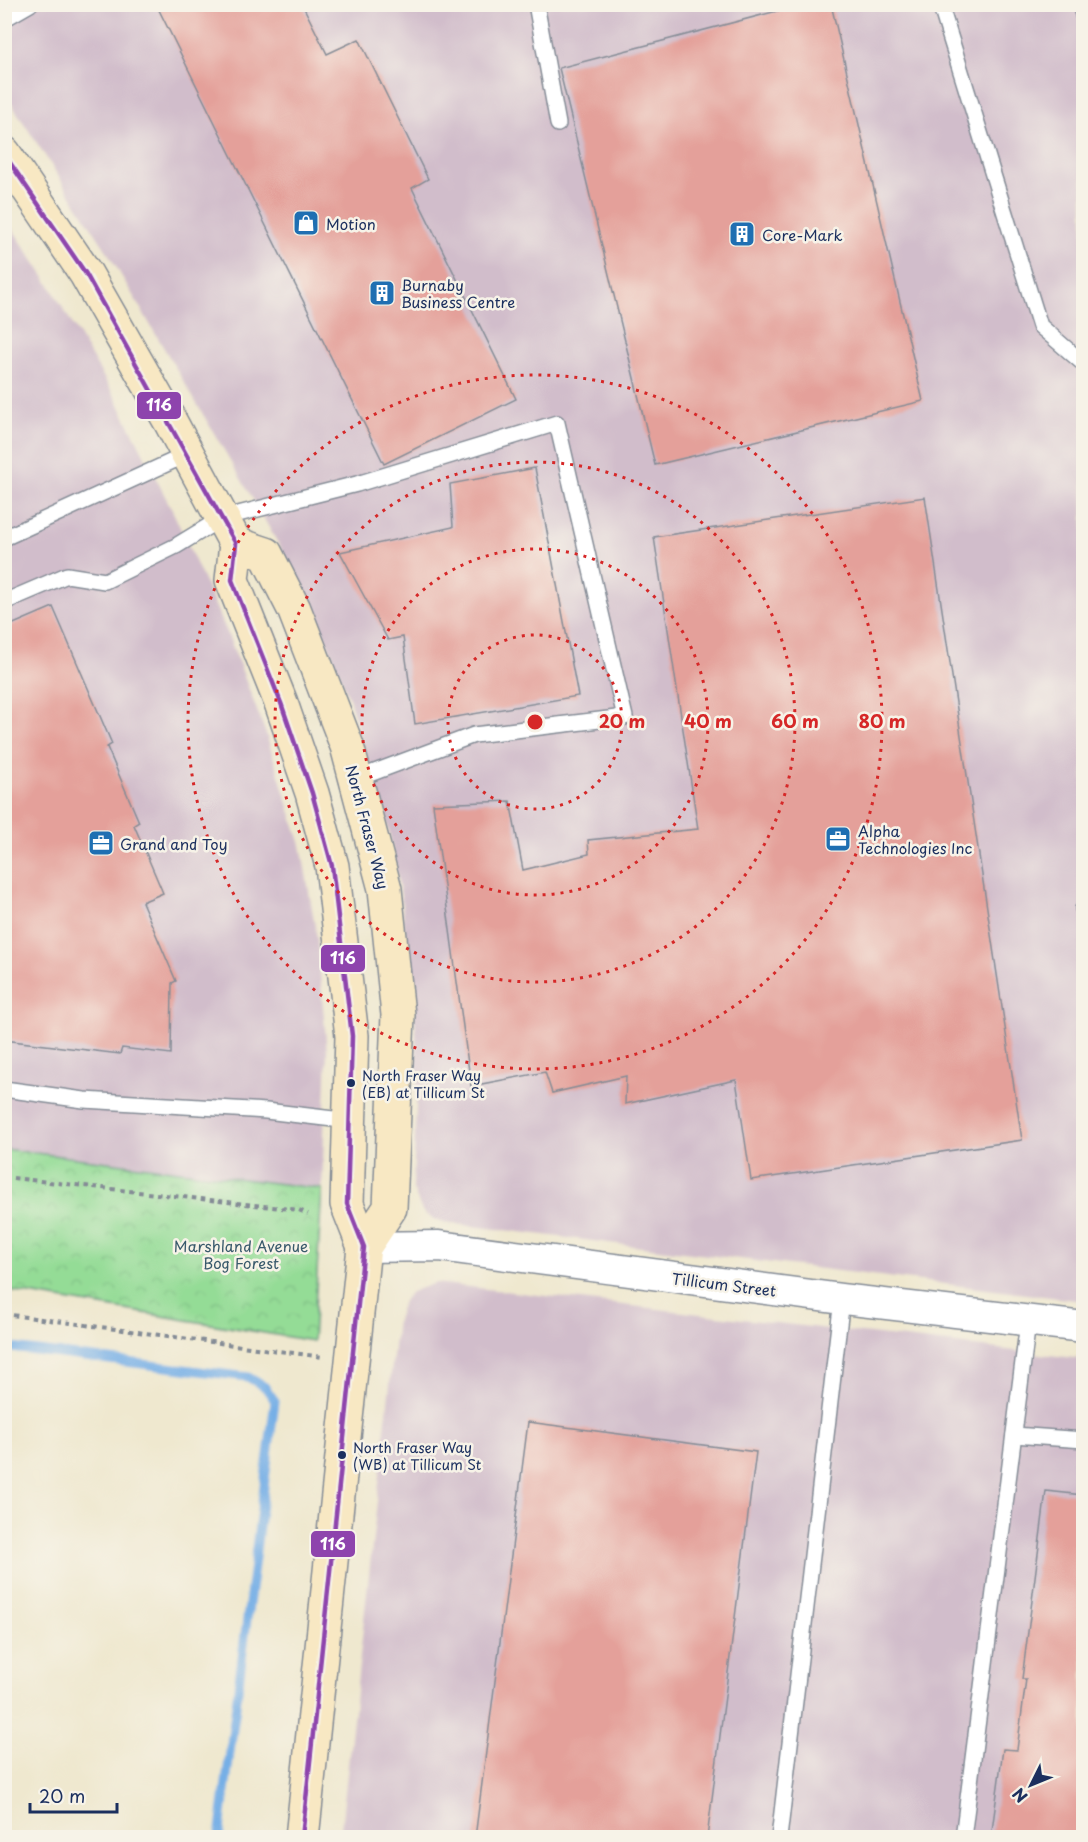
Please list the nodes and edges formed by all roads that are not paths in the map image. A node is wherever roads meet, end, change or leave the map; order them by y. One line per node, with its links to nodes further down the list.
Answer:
1 (30, 4): 6 (lane)
2 (536, 4): 7 (lane)
3 (940, 4): 9 (lane)
4 (1080, 4): 5 (lane)
5 (1083, 18)
6 (4, 19)
7 (558, 124)
8 (4, 153): 10 (street)
9 (1083, 364)
10 (188, 454): 11 (street); 12 (lane)
11 (229, 531): 13 (lane); 14 (street, North Fraser Way); 14 (lane); 16 (street, North Fraser Way)
12 (4, 538)
13 (4, 602)
14 (356, 780): 17 (street, North Fraser Way)
15 (4, 1089): 16 (lane)
16 (350, 1120): 17 (street, North Fraser Way)
17 (364, 1247): 18 (street, Tillicum Street); 23 (street, North Fraser Way)
18 (842, 1299): 19 (street, Tillicum Street); 24 (lane)
19 (1028, 1322): 20 (street, Tillicum Street); 21 (lane)
20 (1083, 1327)
21 (1014, 1435): 22 (lane); 25 (lane)
22 (1083, 1440)
23 (302, 1838)
24 (779, 1838)
25 (963, 1838)

